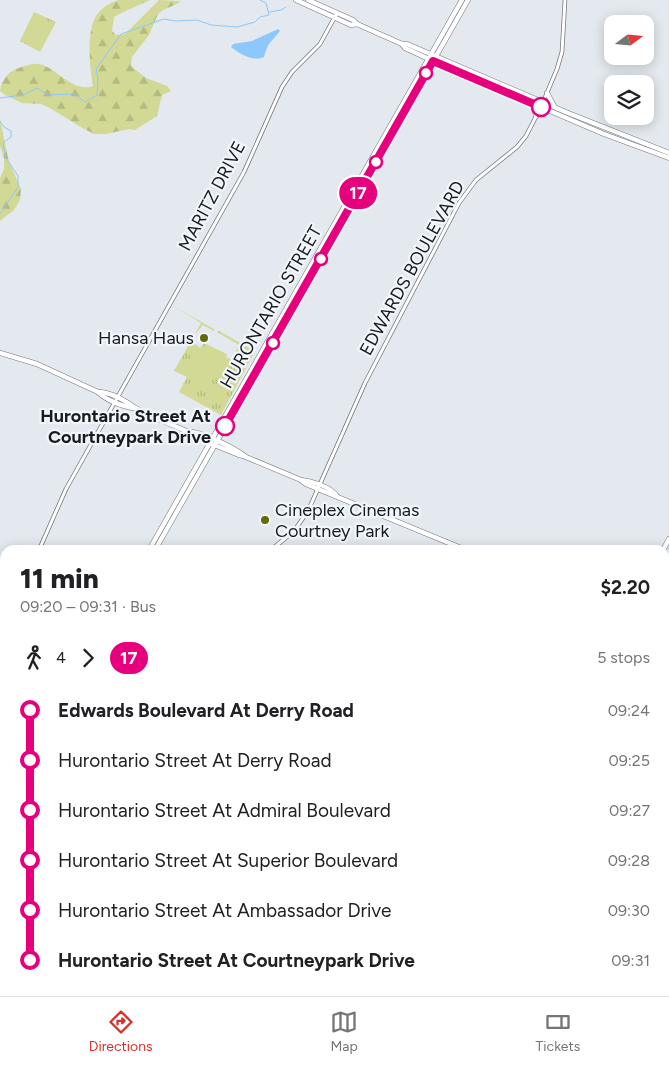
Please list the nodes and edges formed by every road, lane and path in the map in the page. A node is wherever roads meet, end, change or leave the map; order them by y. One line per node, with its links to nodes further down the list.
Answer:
1 (296, 0): 6 (main road)
2 (308, 0): 6 (main road)
3 (462, 0): 7 (main road, HURONTARIO STREET)
4 (468, 0): 7 (main road, HURONTARIO STREET)
5 (565, 0): 8 (street, EDWARDS BOULEVARD)
6 (336, 15): 7 (main road); 16 (street, MARITZ DRIVE)
7 (434, 56): 9 (main road); 10 (main road); 17 (main road, HURONTARIO STREET); 18 (main road, HURONTARIO STREET)
8 (547, 92): 10 (street, EDWARDS BOULEVARD); 11 (main road)
9 (529, 102): 10 (main road); 13 (main road)
10 (542, 104): 11 (main road); 12 (main road); 13 (street, EDWARDS BOULEVARD)
11 (554, 107): 12 (main road)
12 (568, 115): 14 (main road)
13 (536, 116): 19 (street, EDWARDS BOULEVARD)
14 (668, 155)
15 (0, 353): 16 (main road)
16 (116, 399): 17 (main road); 20 (street, MARITZ DRIVE)
17 (210, 441): 18 (main road); 21 (main road, HURONTARIO STREET)
18 (216, 443): 19 (main road); 22 (main road, HURONTARIO STREET)
19 (318, 487): 23 (street, EDWARDS BOULEVARD); 24 (main road)
20 (41, 545)
21 (152, 545)
22 (158, 545)
23 (276, 545)
24 (454, 545)

